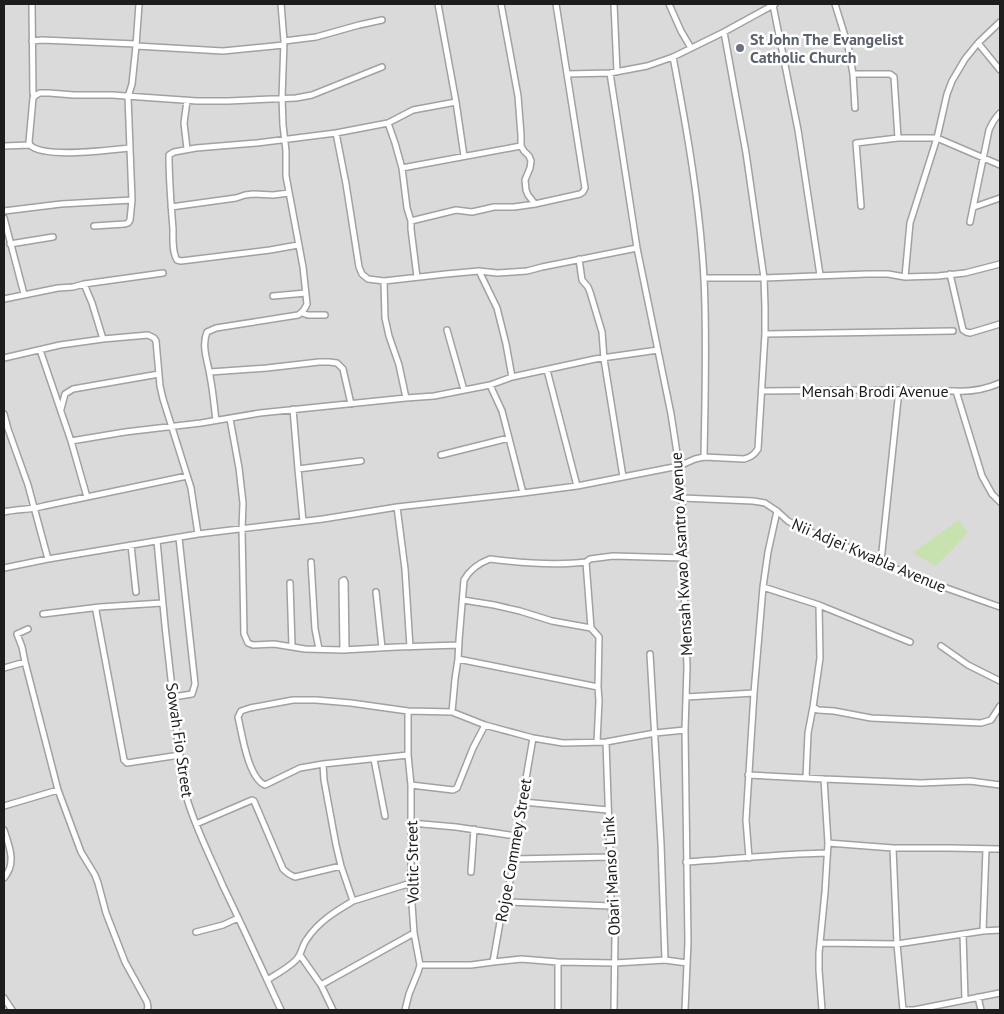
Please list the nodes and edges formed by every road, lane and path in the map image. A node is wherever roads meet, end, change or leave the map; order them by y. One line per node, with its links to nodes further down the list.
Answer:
1 (32, 4): 14 (street)
2 (139, 4): 17 (street)
3 (281, 4): 15 (street)
4 (438, 4): 30 (street)
5 (501, 4): 40 (street)
6 (556, 4): 24 (street)
7 (614, 4): 22 (street)
8 (669, 4): 18 (street)
9 (834, 4): 25 (street)
10 (774, 5): 13 (street); 68 (street)
11 (382, 20): 15 (street)
12 (1000, 22): 16 (street)
13 (724, 32): 18 (street); 72 (street)
14 (32, 41): 17 (street); 26 (street)
15 (284, 43): 17 (street); 28 (street)
16 (978, 43): 21 (street); 36 (street)
17 (136, 45): 27 (street)
18 (691, 48): 19 (street)
19 (673, 57): 22 (street); 71 (street)
20 (382, 68): 28 (street)
21 (1000, 70)
22 (617, 72): 23 (street)
23 (610, 73): 24 (street); 62 (street, Mensah Kwao Asantro Avenue)
24 (567, 74): 50 (street)
25 (853, 74): 31 (street); 35 (street)
26 (32, 94)
27 (128, 97): 29 (street); 38 (street); 41 (street)
28 (282, 98): 29 (street); 37 (street)
29 (187, 101): 42 (street)
30 (456, 102): 33 (street); 43 (street)
31 (855, 108)
32 (1000, 113): 44 (street)
33 (388, 123): 34 (street); 46 (street)
34 (336, 133): 37 (street); 73 (street)
35 (898, 138): 36 (street); 51 (street)
36 (937, 138): 44 (street); 69 (street)
37 (284, 140): 42 (street); 47 (street)
38 (30, 145): 39 (street); 41 (street)
39 (4, 146)
40 (521, 146): 43 (street); 50 (street)
41 (130, 148): 49 (street)
42 (187, 150): 52 (street)
43 (464, 156): 46 (street)
44 (984, 158): 45 (street); 53 (street)
45 (1000, 166)
46 (402, 168): 56 (street)
47 (289, 192): 52 (street); 61 (street)
48 (1000, 198): 53 (street)
49 (132, 200): 54 (street); 58 (street)
50 (534, 204): 56 (street)
51 (860, 206)
52 (171, 207): 61 (street)
53 (974, 207): 57 (street)
54 (4, 211)
55 (4, 218): 60 (street)
56 (411, 221): 70 (street)
57 (970, 222)
58 (94, 226)
59 (53, 237): 60 (street)
60 (10, 244): 76 (street)
61 (298, 245): 75 (street)
62 (637, 248): 63 (street); 87 (street, Mensah Kwao Asantro Avenue)
63 (579, 259): 65 (street); 89 (street)
64 (1000, 264): 67 (street)
65 (479, 271): 70 (street); 93 (street)
66 (163, 272): 74 (street)
67 (950, 274): 69 (street); 81 (street)
68 (820, 275): 69 (street); 72 (street)
69 (905, 277)
70 (417, 278): 73 (street)
71 (704, 278): 72 (street); 111 (street)
72 (764, 278): 84 (street)
73 (384, 281): 100 (street)
74 (84, 284): 76 (street); 85 (street)
75 (306, 293): 77 (street); 79 (street)
76 (24, 294): 78 (street)
77 (273, 296)
78 (4, 299)
79 (302, 313): 80 (street); 91 (street)
80 (325, 314)
81 (1000, 324)
82 (447, 330): 96 (street)
83 (953, 331): 84 (street)
84 (764, 334): 99 (street)
85 (103, 339): 86 (street); 92 (street)
86 (40, 350): 88 (street); 102 (street)
87 (658, 350): 89 (street); 113 (street, Mensah Kwao Asantro Avenue)
88 (4, 358)
89 (604, 358): 90 (street); 116 (street)
90 (547, 370): 93 (street); 117 (street)
91 (210, 372): 101 (street); 106 (street)
92 (159, 374): 102 (street); 107 (street)
93 (512, 378): 95 (street)
94 (1000, 383): 98 (street)
95 (490, 385): 96 (street); 108 (street)
96 (464, 390): 100 (street)
97 (899, 390): 98 (street, Mensah Brodi Avenue); 99 (street, Mensah Brodi Avenue); 134 (street)
98 (956, 391): 121 (street, Mensah Brodi Avenue)
99 (762, 392): 111 (street)
100 (406, 398): 101 (street)
101 (351, 404): 103 (street)
102 (60, 409): 109 (street)
103 (293, 409): 105 (street); 114 (street)
104 (4, 414): 123 (street)
105 (230, 419): 106 (street); 127 (street)
106 (216, 420): 107 (street)
107 (171, 426): 109 (street); 115 (street)
108 (509, 438): 110 (street); 118 (street)
109 (71, 440): 119 (street)
110 (441, 455)
111 (704, 457): 113 (street)
112 (361, 461): 114 (street)
113 (679, 466): 116 (street); 120 (street, Mensah Kwao Asantro Avenue)
114 (298, 469): 126 (street)
115 (187, 476): 119 (street); 128 (street)
116 (623, 477): 117 (street)
117 (576, 486): 118 (street)
118 (523, 493): 122 (street)
119 (87, 497): 123 (street)
120 (682, 498): 124 (street, Nii Adjei Kwabla Avenue); 133 (street, Mensah Kwao Asantro Avenue)
121 (1000, 502)
122 (397, 507): 126 (street); 155 (street)
123 (34, 509): 125 (street); 132 (street)
124 (777, 511): 134 (street, Nii Adjei Kwabla Avenue); 139 (street)
125 (4, 512)
126 (303, 521): 127 (street)
127 (242, 530): 128 (street); 152 (street)
128 (198, 534): 129 (street)
129 (178, 538): 130 (street); 166 (street)
130 (158, 541): 131 (street); 143 (street, Sowah Fio Street)
131 (131, 545): 132 (street); 140 (street)
132 (48, 558): 137 (street)
133 (682, 558): 136 (street); 167 (street, Mensah Kwao Asantro Avenue)
134 (881, 561): 147 (street, Nii Adjei Kwabla Avenue)
135 (311, 562): 157 (street)
136 (586, 562): 142 (street); 149 (street)
137 (7, 568)
138 (290, 583): 152 (street)
139 (763, 587): 145 (street); 165 (street)
140 (136, 592)
141 (376, 592): 156 (street)
142 (463, 600): 149 (street); 153 (street)
143 (162, 603): 146 (street); 166 (street, Sowah Fio Street)
144 (344, 606): 158 (street)
145 (819, 606): 151 (street); 169 (street)
146 (100, 607): 148 (street); 178 (street)
147 (1000, 607)
148 (43, 614)
149 (591, 628): 164 (street)
150 (28, 629): 161 (street)
151 (910, 642)
152 (292, 646): 157 (street)
153 (459, 646): 155 (street); 160 (street)
154 (941, 646): 163 (street)
155 (410, 647): 156 (street)
156 (382, 648): 158 (street)
157 (319, 649): 158 (street)
158 (344, 650)
159 (650, 654): 174 (street)
160 (458, 659): 164 (street); 171 (street)
161 (25, 662): 162 (street); 187 (street)
162 (4, 668)
163 (1000, 681)
164 (598, 687): 176 (street)
165 (754, 693): 167 (street); 182 (street)
166 (173, 697): 178 (street, Sowah Fio Street)
167 (686, 697): 173 (street, Mensah Kwao Asantro Avenue)
168 (1000, 706): 169 (street)
169 (813, 707): 183 (street)
170 (408, 711): 171 (street); 179 (street, Voltic Street); 181 (street)
171 (452, 712): 172 (street)
172 (485, 725): 175 (street); 186 (street)
173 (685, 730): 174 (street); 205 (street, Mensah Kwao Asantro Avenue)
174 (655, 733): 177 (street); 222 (street)
175 (533, 738): 176 (street); 188 (street, Rojoe Commey Street)
176 (596, 742): 177 (street)
177 (606, 742): 190 (street, Obari Manso Link)
178 (180, 755): 193 (street, Sowah Fio Street)
179 (408, 755): 180 (street); 186 (street, Voltic Street)
180 (374, 759): 181 (street); 191 (street)
181 (323, 764): 206 (street)
182 (748, 775): 183 (street); 203 (street)
183 (806, 778): 184 (street)
184 (824, 779): 185 (street); 197 (street)
185 (1000, 785)
186 (411, 786): 192 (street, Voltic Street)
187 (58, 790): 189 (street); 235 (street)
188 (523, 802): 190 (street); 196 (street, Rojoe Commey Street)
189 (4, 806)
190 (608, 810): 202 (street, Obari Manso Link)
191 (385, 816)
192 (411, 823): 194 (street); 209 (street, Voltic Street)
193 (196, 824): 206 (street); 213 (street, Sowah Fio Street)
194 (474, 829): 196 (street); 207 (street)
195 (4, 830): 208 (street)
196 (516, 836): 204 (street, Rojoe Commey Street)
197 (828, 843): 198 (street); 201 (street)
198 (893, 848): 199 (street); 220 (street)
199 (986, 849): 200 (street); 215 (street)
200 (1000, 849)
201 (826, 854): 203 (street); 219 (street)
202 (610, 857): 204 (street); 212 (street, Obari Manso Link)
203 (749, 858): 205 (street)
204 (514, 860): 211 (street, Rojoe Commey Street)
205 (686, 862): 226 (street, Mensah Kwao Asantro Avenue)
206 (341, 866): 210 (street)
207 (471, 872)
208 (4, 878)
209 (411, 882): 210 (street); 217 (street, Voltic Street)
210 (353, 901): 221 (street)
211 (506, 902): 212 (street); 223 (street, Rojoe Commey Street)
212 (611, 906): 225 (street, Obari Manso Link)
213 (238, 918): 216 (street); 228 (street, Sowah Fio Street)
214 (1000, 930): 215 (street)
215 (983, 931): 218 (street)
216 (196, 932)
217 (414, 933): 227 (street, Voltic Street); 229 (street)
218 (963, 934): 220 (street); 233 (street)
219 (820, 943): 220 (street); 242 (street)
220 (897, 944): 243 (street)
221 (300, 955): 228 (street); 229 (street)
222 (664, 960): 225 (street); 226 (street)
223 (493, 962): 224 (street); 227 (street)
224 (558, 962): 225 (street); 239 (street)
225 (615, 963): 240 (street, Obari Manso Link)
226 (687, 963): 241 (street, Mensah Kwao Asantro Avenue)
227 (420, 965): 238 (street)
228 (267, 980): 236 (street, Sowah Fio Street)
229 (321, 985): 237 (street)
230 (1000, 993): 231 (street)
231 (978, 997): 233 (street); 244 (street)
232 (4, 998): 234 (street)
233 (965, 999): 243 (street)
234 (12, 1010)
235 (147, 1010)
236 (281, 1010)
237 (334, 1010)
238 (405, 1010)
239 (558, 1010)
240 (614, 1010)
241 (684, 1010)
242 (822, 1010)
243 (904, 1010)
244 (981, 1010)

